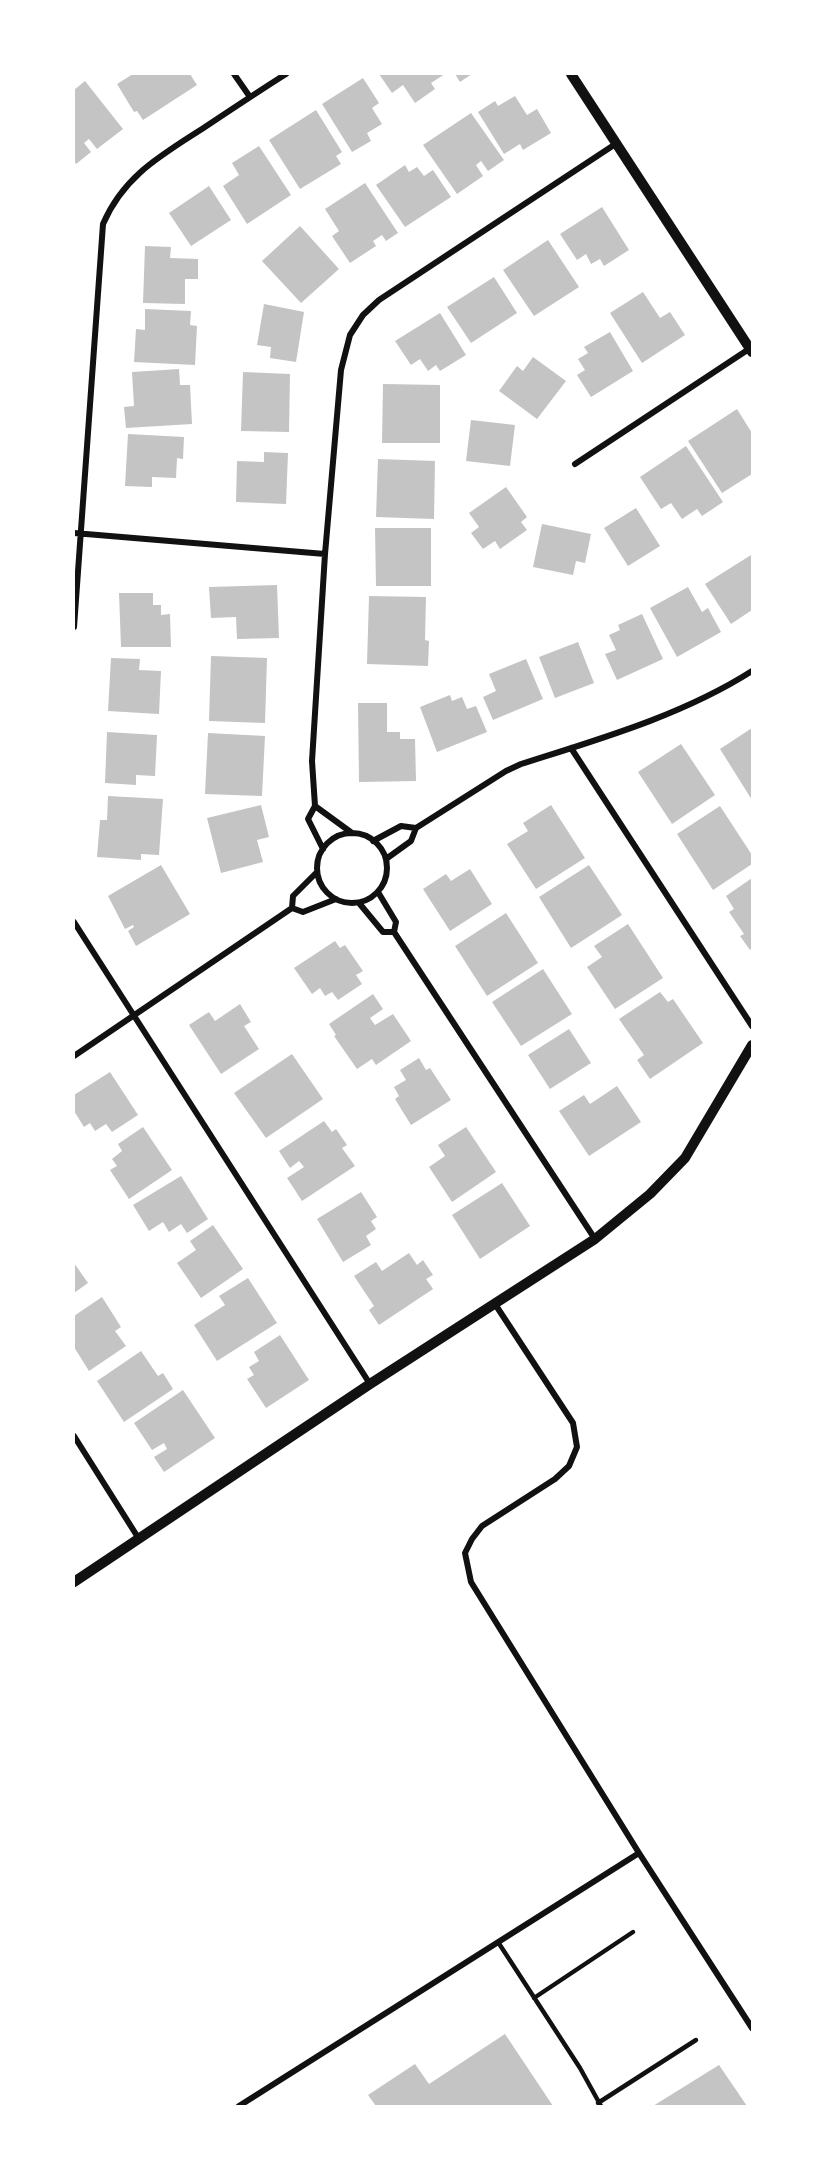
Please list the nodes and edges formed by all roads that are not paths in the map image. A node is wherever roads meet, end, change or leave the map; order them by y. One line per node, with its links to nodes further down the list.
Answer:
1 (234, 74): 4 (street)
2 (286, 74): 4 (street)
3 (571, 74): 5 (street)
4 (250, 97): 8 (street)
5 (616, 143): 6 (street); 9 (street)
6 (752, 349): 7 (street)
7 (575, 464)
8 (77, 533): 9 (street); 10 (street)
9 (325, 554): 13 (street)
10 (74, 627)
11 (753, 671): 12 (street)
12 (571, 748): 14 (street); 27 (street)
13 (315, 806): 15 (street); 17 (street)
14 (416, 828): 16 (street); 18 (street)
15 (352, 833): 16 (street); 17 (street)
16 (373, 841): 18 (street)
17 (323, 849): 19 (street)
18 (386, 860): 20 (street)
19 (317, 872): 21 (street); 23 (street)
20 (378, 891): 22 (street); 25 (street)
21 (336, 899): 22 (street); 23 (street)
22 (359, 903): 25 (street)
23 (292, 908): 26 (street)
24 (74, 922): 26 (street)
25 (394, 932): 30 (street)
26 (134, 1016): 29 (street); 32 (street)
27 (753, 1026)
28 (753, 1045): 30 (street)
29 (74, 1056)
30 (595, 1239): 31 (street)
31 (495, 1304): 32 (street); 36 (street)
32 (370, 1384): 34 (street)
33 (74, 1436): 34 (street)
34 (139, 1539): 35 (street)
35 (74, 1582)
36 (639, 1853): 38 (street); 40 (street)
37 (633, 1932): 39 (lane)
38 (498, 1942): 39 (lane); 43 (street)
39 (534, 1998): 42 (lane)
40 (753, 2028)
41 (696, 2040): 42 (lane)
42 (599, 2105)
43 (239, 2106)

